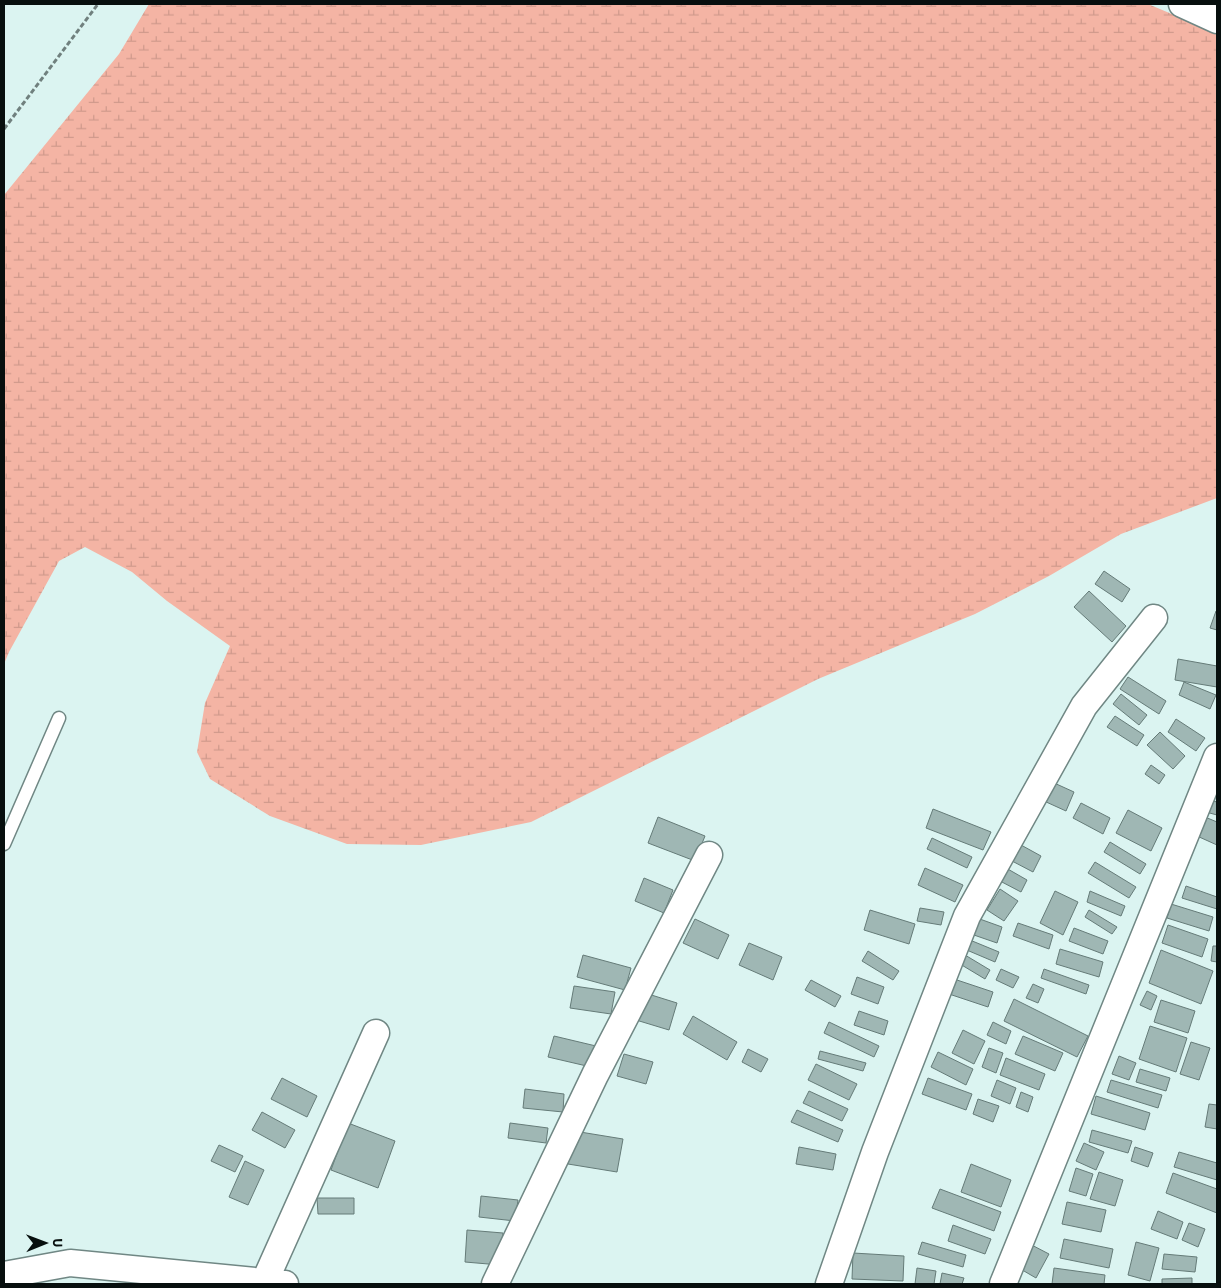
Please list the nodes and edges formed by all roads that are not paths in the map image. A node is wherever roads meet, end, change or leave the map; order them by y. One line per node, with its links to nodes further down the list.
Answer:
1 (1182, 4): 2 (street)
2 (1217, 20)
3 (1154, 618): 12 (street)
4 (59, 718): 6 (lane)
5 (1217, 757): 13 (street)
6 (4, 844)
7 (709, 855): 11 (street)
8 (376, 1033): 10 (street)
9 (4, 1275): 10 (street)
10 (275, 1283)
11 (495, 1284)
12 (829, 1284)
13 (1003, 1284)

